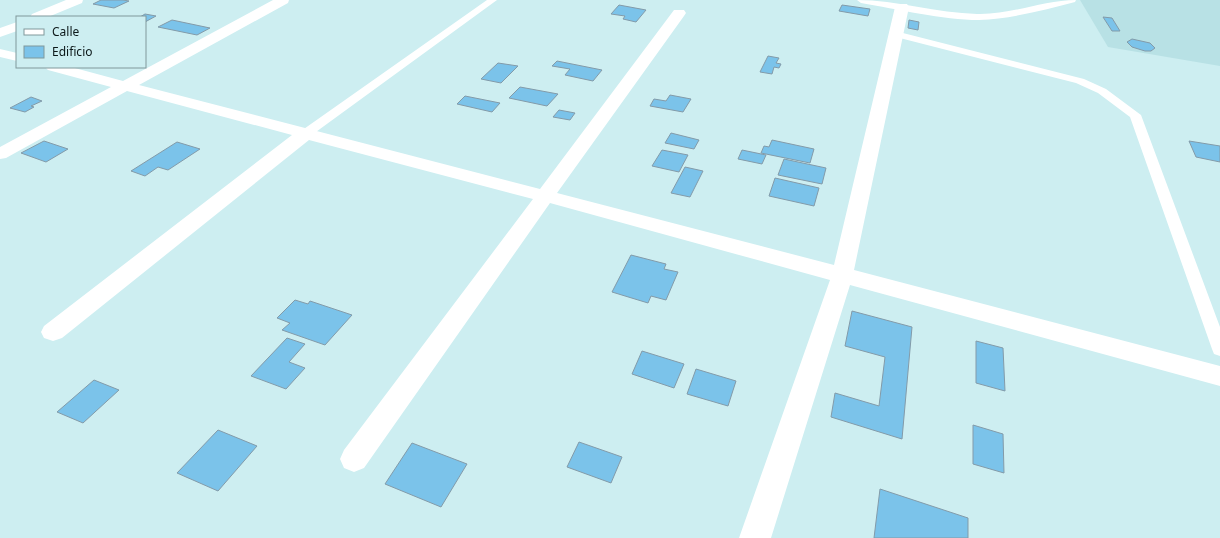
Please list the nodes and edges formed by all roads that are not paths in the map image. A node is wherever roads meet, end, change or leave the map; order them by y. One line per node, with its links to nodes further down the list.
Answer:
1 (77, 0): 8 (street)
2 (282, 0): 15 (street)
3 (493, 0): 16 (lane)
4 (861, 0): 6 (lane)
5 (1072, 0): 6 (lane)
6 (902, 7): 11 (street)
7 (679, 13): 18 (street)
8 (39, 16)
9 (16, 26): 10 (street)
10 (0, 33)
11 (895, 34): 19 (street); 21 (lane)
12 (0, 53): 13 (street)
13 (16, 57)
14 (57, 68): 15 (street)
15 (126, 86): 16 (street); 17 (street)
16 (305, 134): 18 (street); 20 (street)
17 (0, 154)
18 (545, 196): 19 (street); 23 (street)
19 (842, 276): 22 (street); 24 (street)
20 (53, 332)
21 (1220, 349)
22 (1220, 376)
23 (354, 459)
24 (755, 538)

